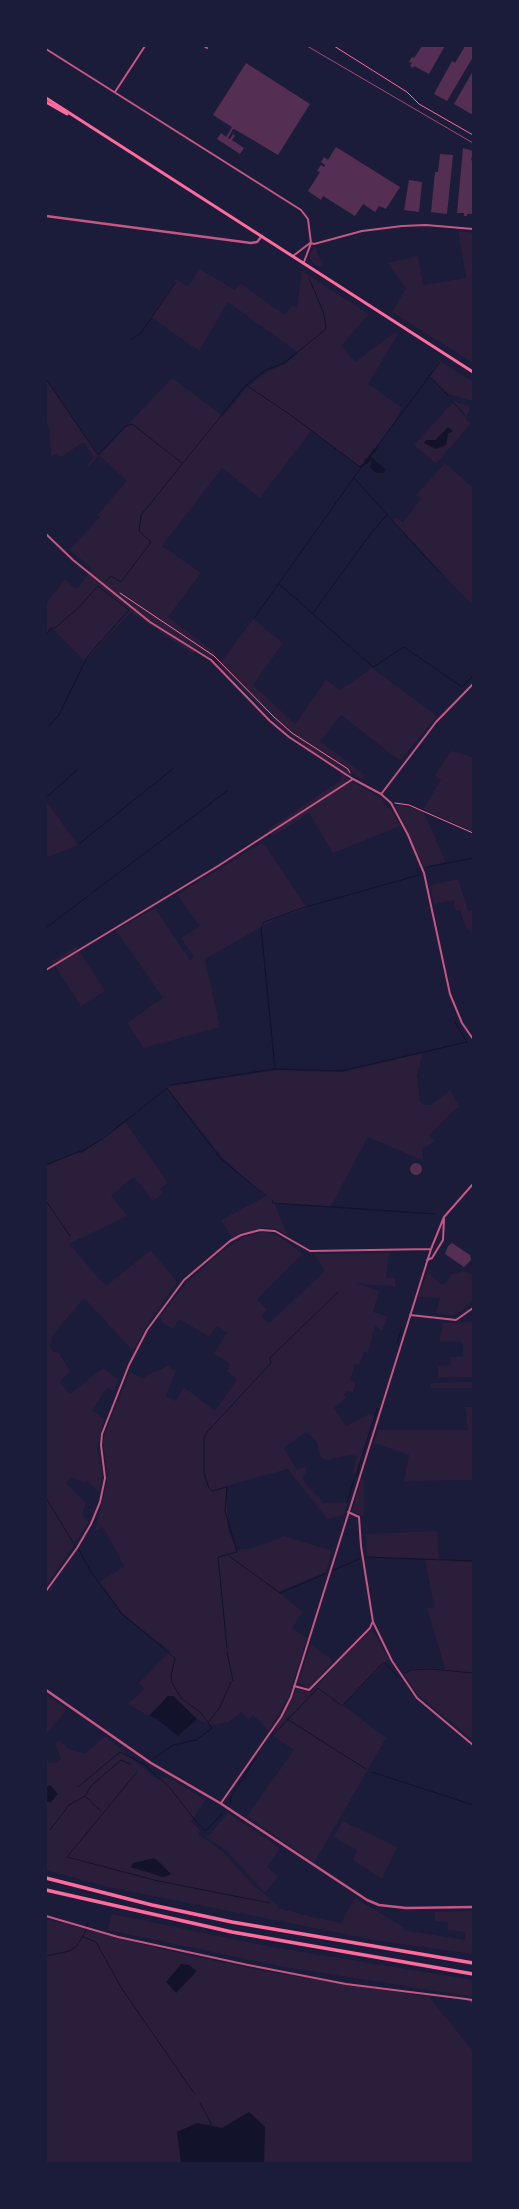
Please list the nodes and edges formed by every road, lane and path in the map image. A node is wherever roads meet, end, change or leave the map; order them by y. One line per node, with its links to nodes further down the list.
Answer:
1 (145, 46): 6 (street)
2 (204, 46): 4 (street)
3 (334, 46): 10 (path)
4 (207, 48)
5 (46, 49): 6 (street)
6 (115, 93): 14 (street)
7 (46, 98): 9 (main road)
8 (46, 102): 9 (main road)
9 (70, 115): 13 (main road)
10 (473, 136)
11 (46, 216): 13 (street)
12 (471, 228): 14 (street)
13 (262, 236): 15 (main road)
14 (311, 243): 15 (street); 16 (street)
15 (293, 256): 16 (main road)
16 (304, 262): 17 (main road)
17 (473, 372)
18 (46, 534): 20 (street)
19 (473, 684): 21 (street)
20 (353, 779): 21 (street); 24 (street)
21 (381, 794): 22 (street)
22 (391, 803): 23 (path); 25 (street)
23 (473, 833)
24 (46, 970)
25 (473, 1039)
26 (473, 1184): 27 (street)
27 (444, 1217): 28 (street); 29 (street)
28 (431, 1249): 29 (street); 33 (street)
29 (428, 1260): 31 (street)
30 (473, 1308): 31 (street)
31 (410, 1315): 32 (street)
32 (348, 1512): 34 (street); 35 (street)
33 (46, 1591)
34 (373, 1622): 35 (street); 37 (street)
35 (294, 1686): 38 (street)
36 (46, 1690): 38 (street)
37 (473, 1745)
38 (220, 1803): 41 (street)
39 (46, 1878): 43 (highway)
40 (46, 1890): 44 (highway)
41 (473, 1907)
42 (46, 1916): 45 (street)
43 (473, 1963)
44 (473, 1974)
45 (473, 2003)

